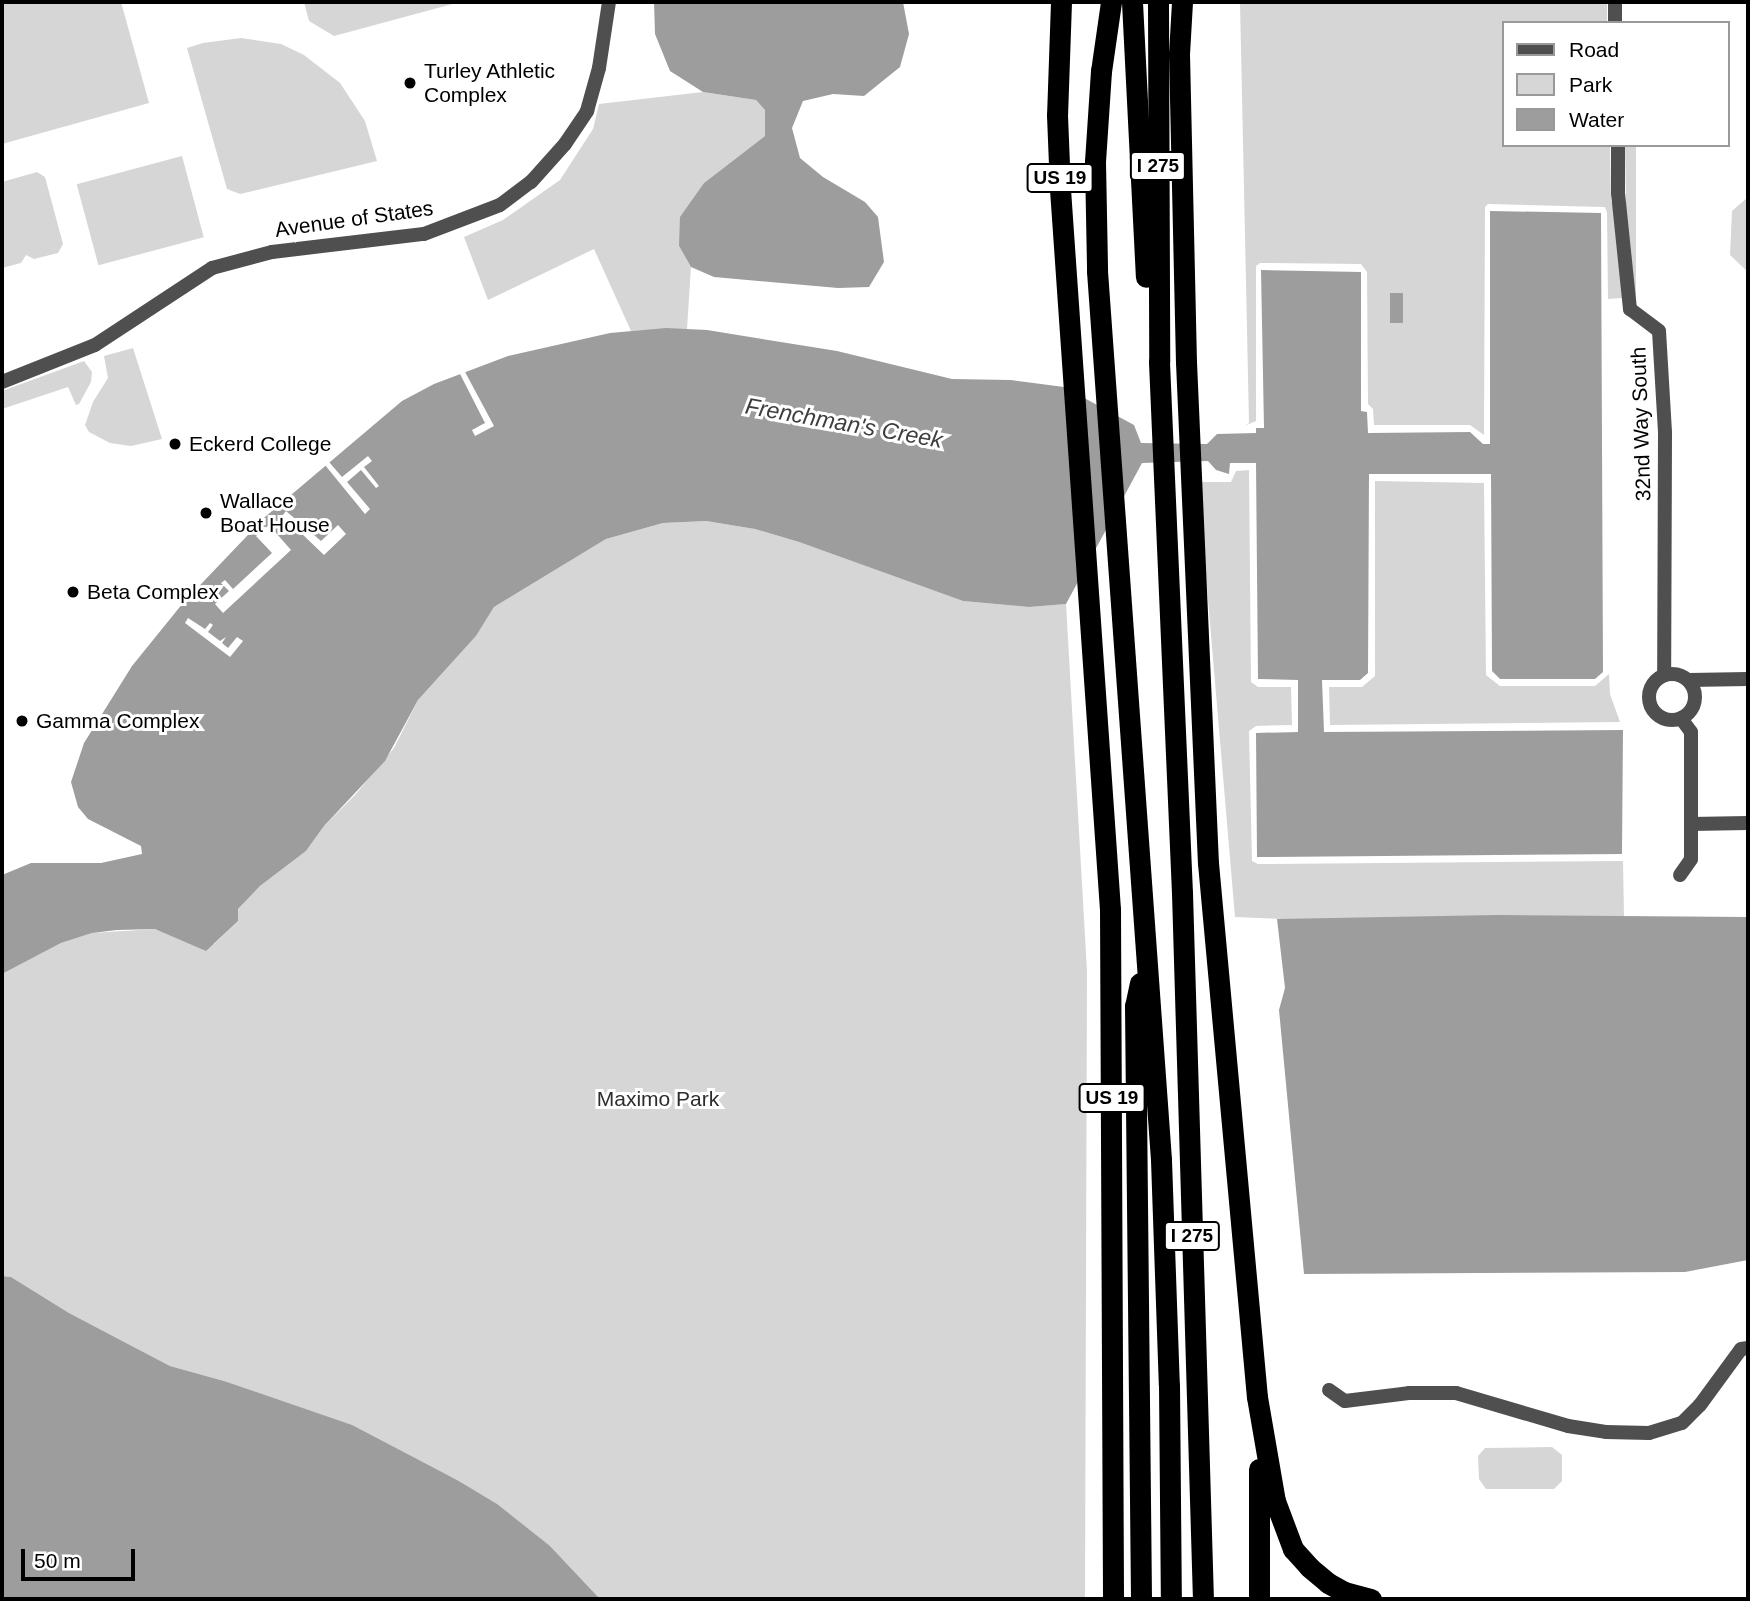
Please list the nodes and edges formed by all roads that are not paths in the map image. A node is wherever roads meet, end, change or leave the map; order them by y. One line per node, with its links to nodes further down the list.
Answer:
1 (609, 2): 11 (street, Avenue of States)
2 (1061, 2): 24 (highway, US 19)
3 (1132, 2): 10 (highway)
4 (1158, 2): 10 (highway, I 275)
5 (1182, 2): 22 (highway)
6 (1615, 2): 8 (street)
7 (1110, 4): 19 (highway, I 275)
8 (1615, 21)
9 (1618, 147): 12 (street, 32nd Way South)
10 (1159, 330): 23 (highway, I 275)
11 (2, 382)
12 (1664, 675): 14 (street); 15 (street, 32nd Way South)
13 (1748, 679): 14 (street)
14 (1689, 680): 15 (street)
15 (1681, 718): 17 (street)
16 (1748, 823): 17 (street)
17 (1691, 824): 18 (street)
18 (1680, 875)
19 (1146, 957): 25 (highway); 26 (highway, I 275)
20 (1748, 1348): 21 (street)
21 (1329, 1390)
22 (1257, 1397): 27 (highway); 28 (highway)
23 (1203, 1589)
24 (1113, 1599)
25 (1141, 1599)
26 (1171, 1599)
27 (1259, 1599)
28 (1371, 1599)

